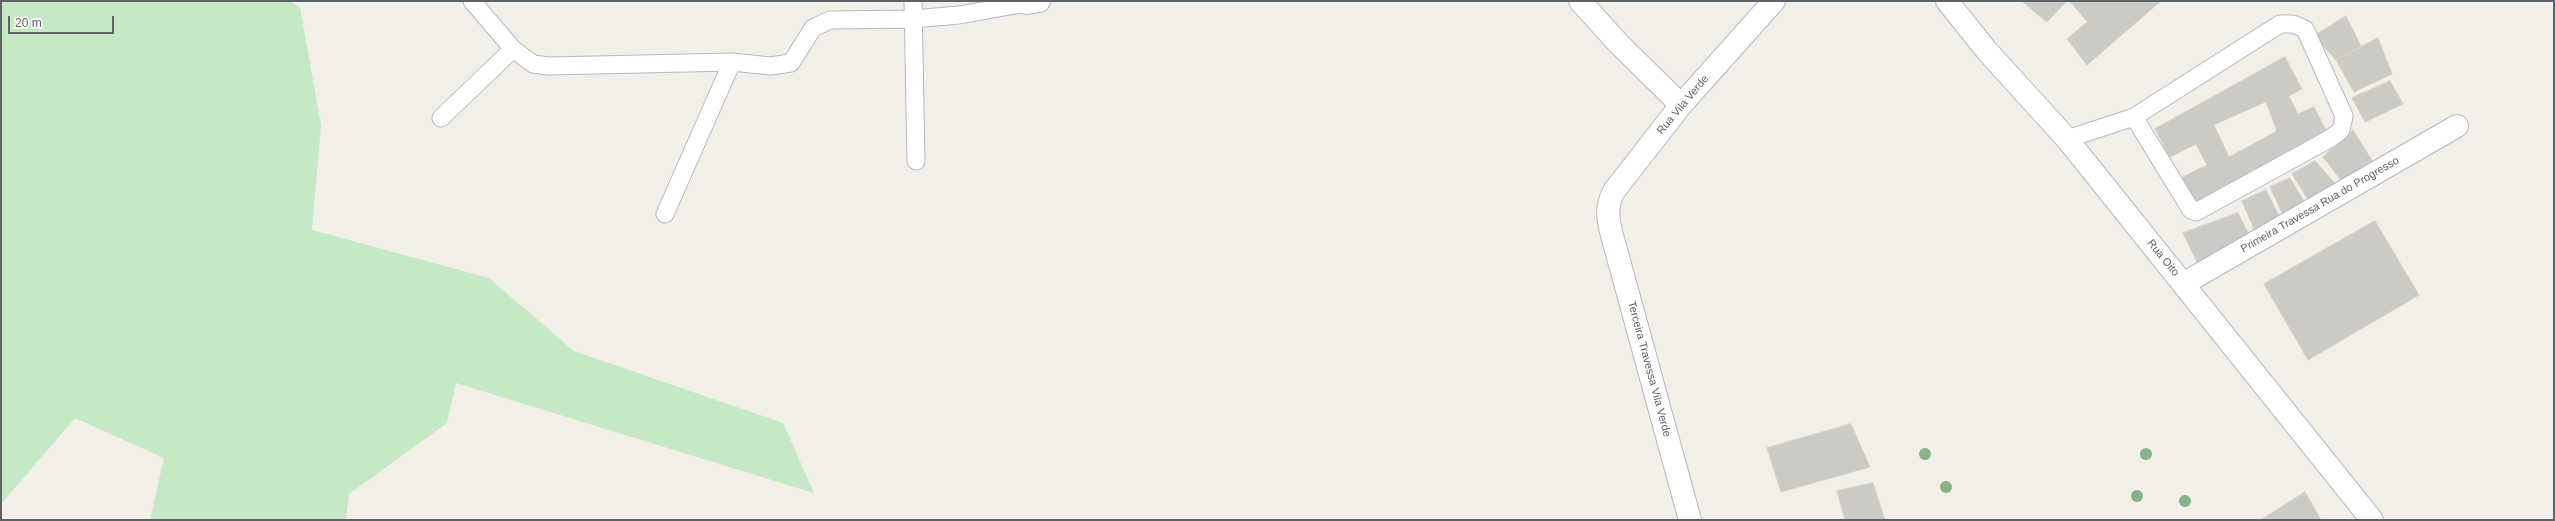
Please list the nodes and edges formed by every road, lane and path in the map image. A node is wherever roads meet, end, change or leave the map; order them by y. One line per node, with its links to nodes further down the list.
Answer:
1 (472, 1): 8 (lane)
2 (914, 1): 7 (lane)
3 (1580, 1): 10 (street)
4 (1774, 1): 10 (street, Rua Vila Verde)
5 (1947, 1): 14 (street, Rua Oito)
6 (1033, 2): 7 (lane)
7 (914, 19): 9 (lane); 15 (lane)
8 (513, 49): 9 (lane); 12 (lane)
9 (732, 62): 16 (lane)
10 (1681, 105): 17 (street, Rua Vila Verde)
11 (2134, 117): 11 (lane); 14 (lane)
12 (441, 118)
13 (2457, 126): 18 (street, Primeira Travessa Rua do Progresso)
14 (2067, 139): 18 (street, Rua Oito)
15 (916, 161)
16 (665, 214)
17 (1607, 218): 19 (street, Terceira Travessa Vila Verde)
18 (2183, 284): 20 (street, Rua Oito)
19 (1690, 520)
20 (2372, 520)

